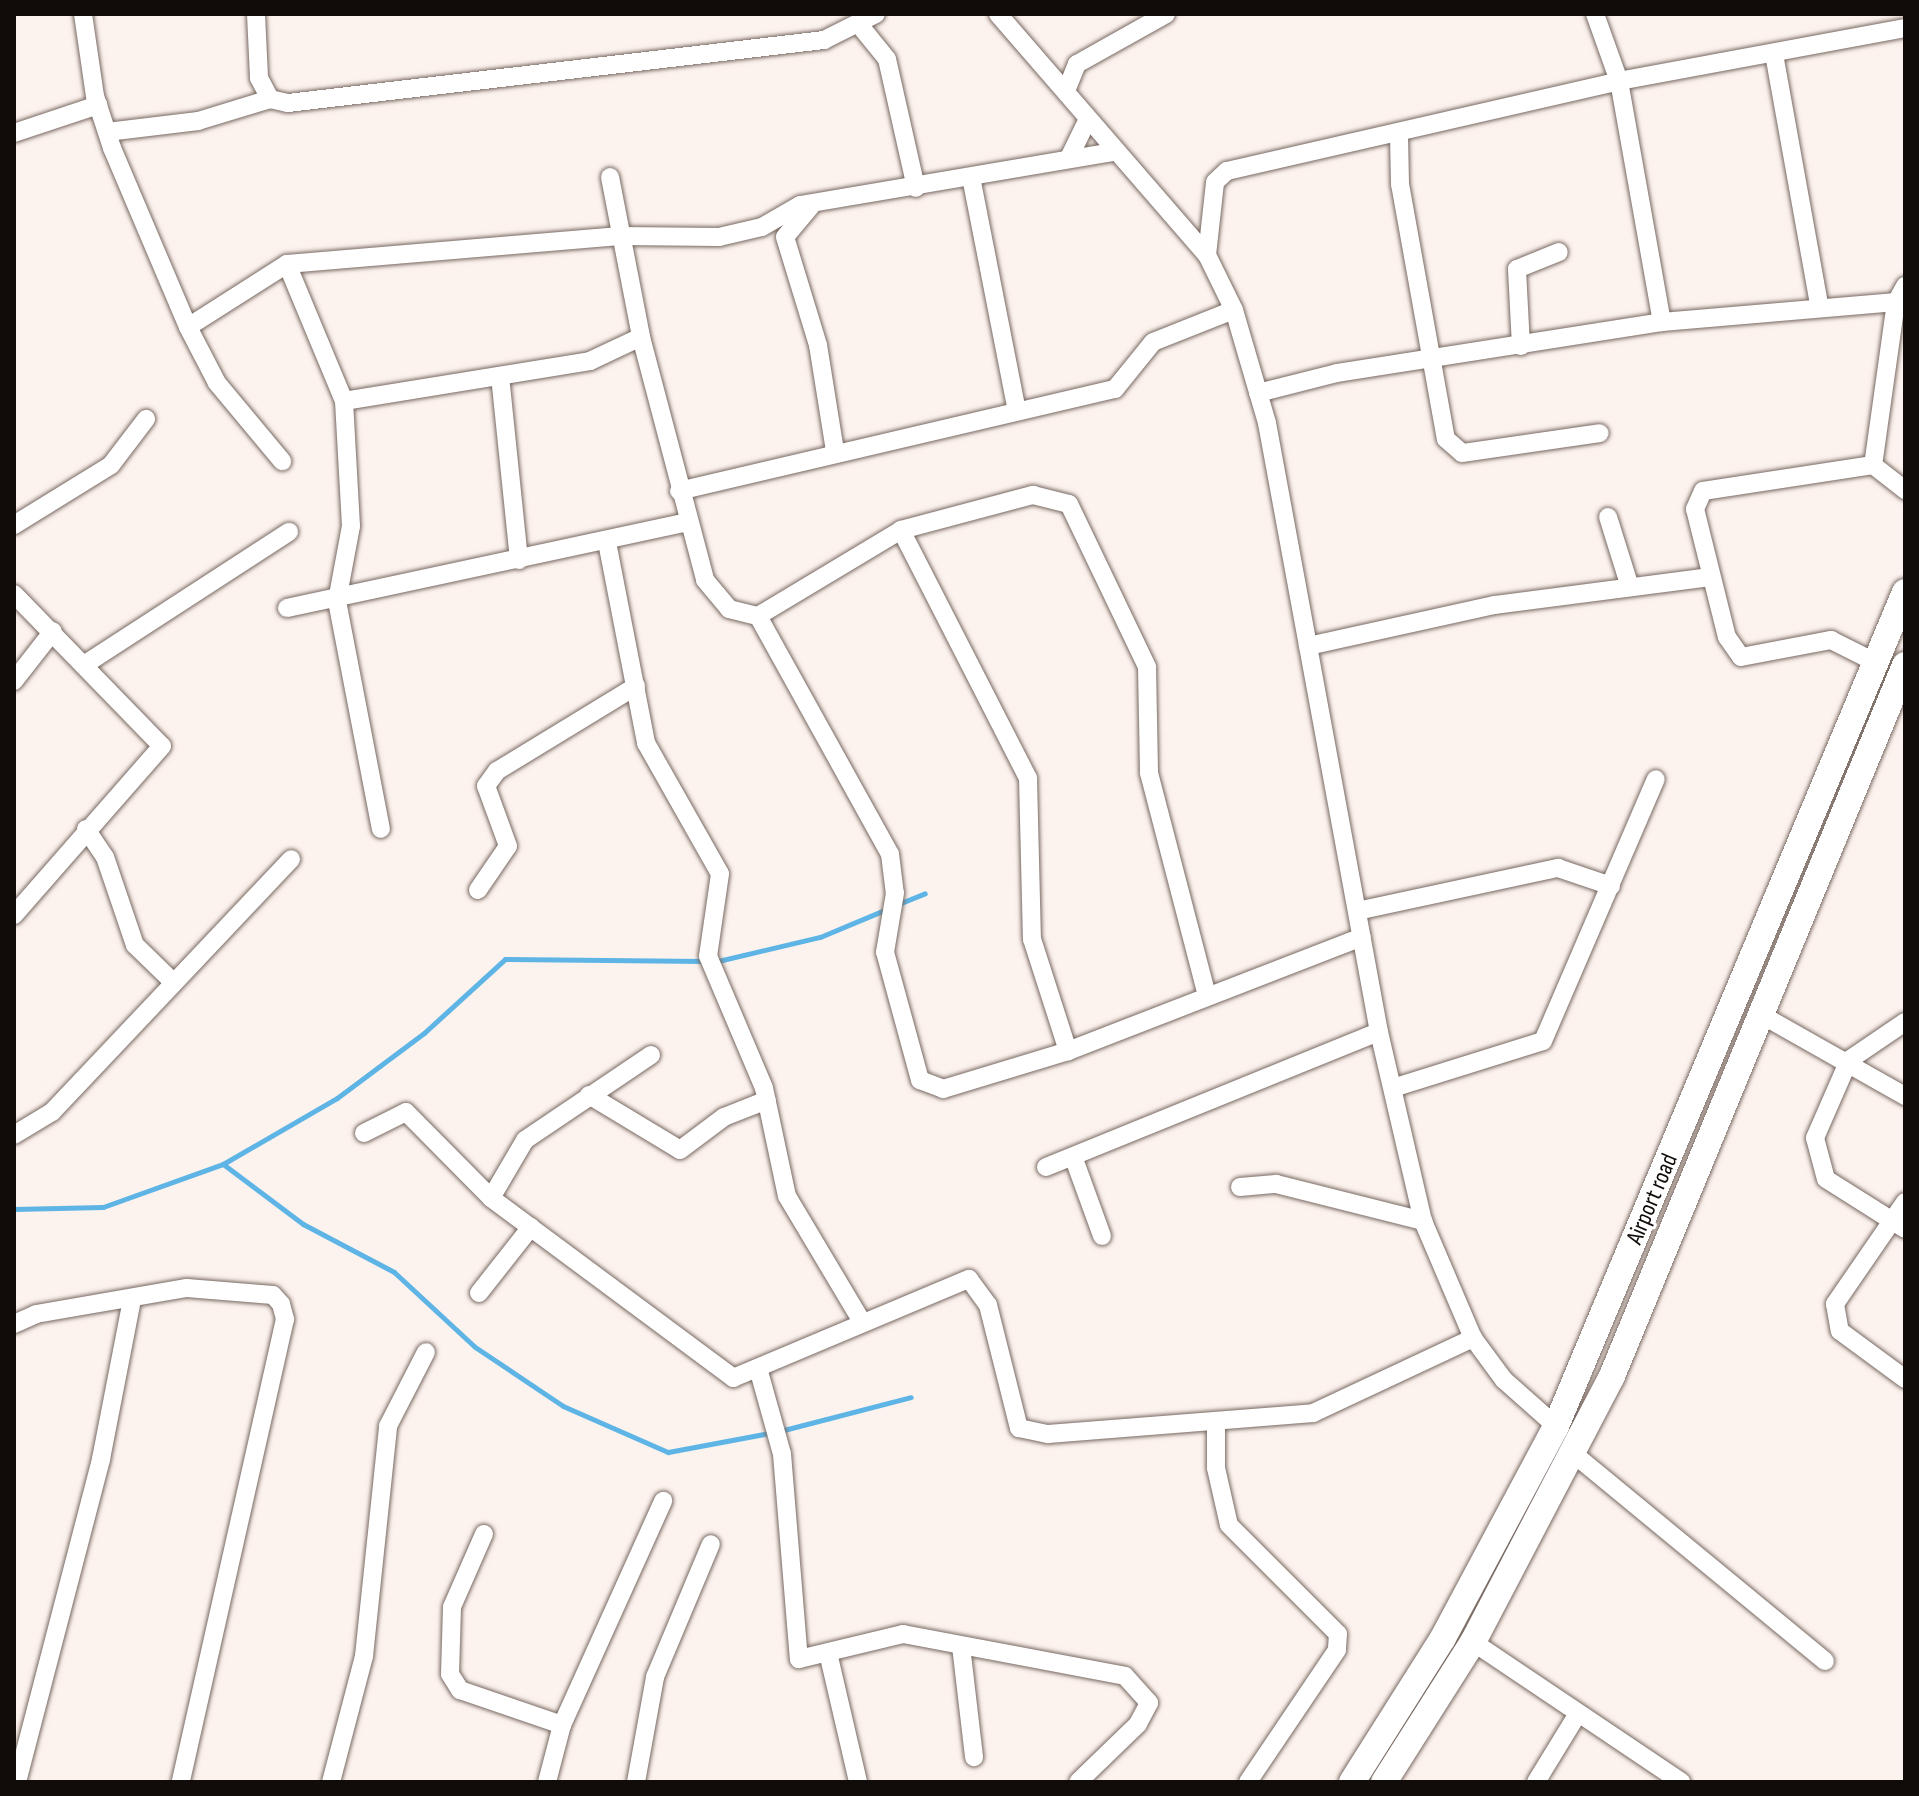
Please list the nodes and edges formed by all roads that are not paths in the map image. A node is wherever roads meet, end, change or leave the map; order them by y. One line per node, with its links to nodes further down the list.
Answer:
1 (83, 14): 14 (street)
2 (256, 14): 13 (street)
3 (876, 14): 8 (street)
4 (998, 14): 12 (street)
5 (1166, 14): 7 (street)
6 (1595, 14): 11 (street)
7 (1149, 20): 12 (street)
8 (861, 27): 13 (street); 23 (street)
9 (1905, 28): 10 (street)
10 (1774, 54): 11 (street); 30 (street)
11 (1619, 81): 18 (street); 32 (street)
12 (1066, 91): 15 (street)
13 (270, 99): 16 (street)
14 (98, 105): 16 (street); 17 (street)
15 (1087, 121): 19 (street); 20 (street)
16 (107, 132): 33 (street)
17 (14, 133)
18 (1399, 136): 27 (street); 36 (street)
19 (1114, 152): 20 (street); 27 (street)
20 (1069, 158): 22 (street)
21 (610, 177): 25 (street)
22 (972, 182): 23 (street); 40 (street)
23 (916, 188): 24 (street)
24 (813, 203): 25 (street); 43 (street)
25 (620, 236): 28 (street); 34 (street)
26 (1559, 252): 35 (street)
27 (1207, 255): 31 (street)
28 (287, 264): 33 (street); 39 (street)
29 (1900, 294): 30 (street); 45 (street)
30 (1819, 305): 32 (street)
31 (1234, 310): 38 (street); 40 (street)
32 (1662, 322): 35 (street)
33 (188, 327): 44 (street)
34 (641, 337): 37 (street); 47 (street)
35 (1521, 346): 36 (street)
36 (1432, 356): 38 (street); 42 (street)
37 (500, 376): 39 (street); 54 (street)
38 (1258, 393): 63 (street)
39 (344, 401): 59 (street)
40 (1017, 411): 43 (street)
41 (146, 419): 50 (street)
42 (1600, 433)
43 (835, 451): 47 (street)
44 (282, 461)
45 (1873, 465): 46 (street); 55 (street)
46 (1905, 490)
47 (679, 491): 49 (street)
48 (1608, 517): 56 (street)
49 (688, 522): 53 (street); 61 (street)
50 (14, 525)
51 (901, 530): 61 (street); 79 (street); 83 (street)
52 (289, 532): 65 (street)
53 (607, 542): 54 (street); 68 (street)
54 (519, 560): 59 (street)
55 (1711, 577): 56 (street); 64 (street)
56 (1630, 587): 63 (street)
57 (1905, 592): 64 (main road, Airport road)
58 (14, 594): 62 (street)
59 (337, 601): 60 (street); 71 (street)
60 (287, 608)
61 (758, 616): 83 (street)
62 (53, 631): 65 (street); 67 (street)
63 (1308, 646): 75 (street)
64 (1875, 662): 92 (main road, Airport road)
65 (87, 663): 70 (street)
66 (1905, 665): 80 (main road, Airport road)
67 (14, 681)
68 (636, 686): 74 (street); 89 (street)
69 (1656, 779): 73 (street)
70 (86, 829): 76 (street); 78 (street)
71 (381, 829)
72 (291, 859): 78 (street)
73 (1611, 886): 75 (street); 86 (street)
74 (478, 890)
75 (1357, 911): 77 (street)
76 (14, 915)
77 (1362, 937): 79 (street); 82 (street)
78 (171, 980): 91 (street)
79 (1206, 992): 83 (street)
80 (1760, 1014): 85 (street); 95 (main road, Airport road)
81 (1905, 1022): 85 (street)
82 (1379, 1032): 86 (street); 93 (street)
83 (1068, 1051)
84 (651, 1055): 87 (street)
85 (1849, 1060): 88 (street); 100 (street)
86 (1393, 1088): 99 (street)
87 (589, 1095): 89 (street); 97 (street)
88 (1905, 1096)
89 (767, 1100): 105 (street)
90 (364, 1133): 97 (street)
91 (14, 1135)
92 (1669, 1158): 95 (main road); 112 (main road, Airport road)
93 (1074, 1159): 94 (street); 102 (street)
94 (1046, 1167)
95 (1693, 1169): 113 (main road, Airport road)
96 (1240, 1187): 99 (street)
97 (491, 1198): 101 (street)
98 (1905, 1202): 100 (street)
99 (1423, 1221): 107 (street)
100 (1899, 1225): 110 (street)
101 (531, 1227): 103 (street); 109 (street)
102 (1102, 1236)
103 (479, 1293)
104 (132, 1300): 106 (street); 124 (street); 125 (street)
105 (862, 1322): 109 (street); 111 (street)
106 (14, 1324)
107 (1473, 1338): 111 (street); 112 (street)
108 (426, 1352): 126 (street)
109 (758, 1368): 119 (street)
110 (1905, 1379)
111 (1216, 1424): 131 (street)
112 (1556, 1426): 132 (main road, Airport road)
113 (1575, 1455): 117 (main road, Airport road); 120 (street)
114 (663, 1501): 122 (street)
115 (484, 1534): 122 (street)
116 (711, 1544): 128 (street)
117 (1473, 1642): 121 (street); 133 (main road, Airport road)
118 (961, 1646): 119 (street); 123 (street); 130 (street)
119 (829, 1657): 129 (street)
120 (1825, 1661)
121 (1577, 1715): 134 (street); 135 (street)
122 (562, 1725): 127 (street)
123 (974, 1757)
124 (17, 1782)
125 (181, 1782)
126 (331, 1782)
127 (547, 1782)
128 (636, 1782)
129 (858, 1782)
130 (1078, 1782)
131 (1248, 1782)
132 (1352, 1782)
133 (1384, 1782)
134 (1536, 1782)
135 (1681, 1782)

